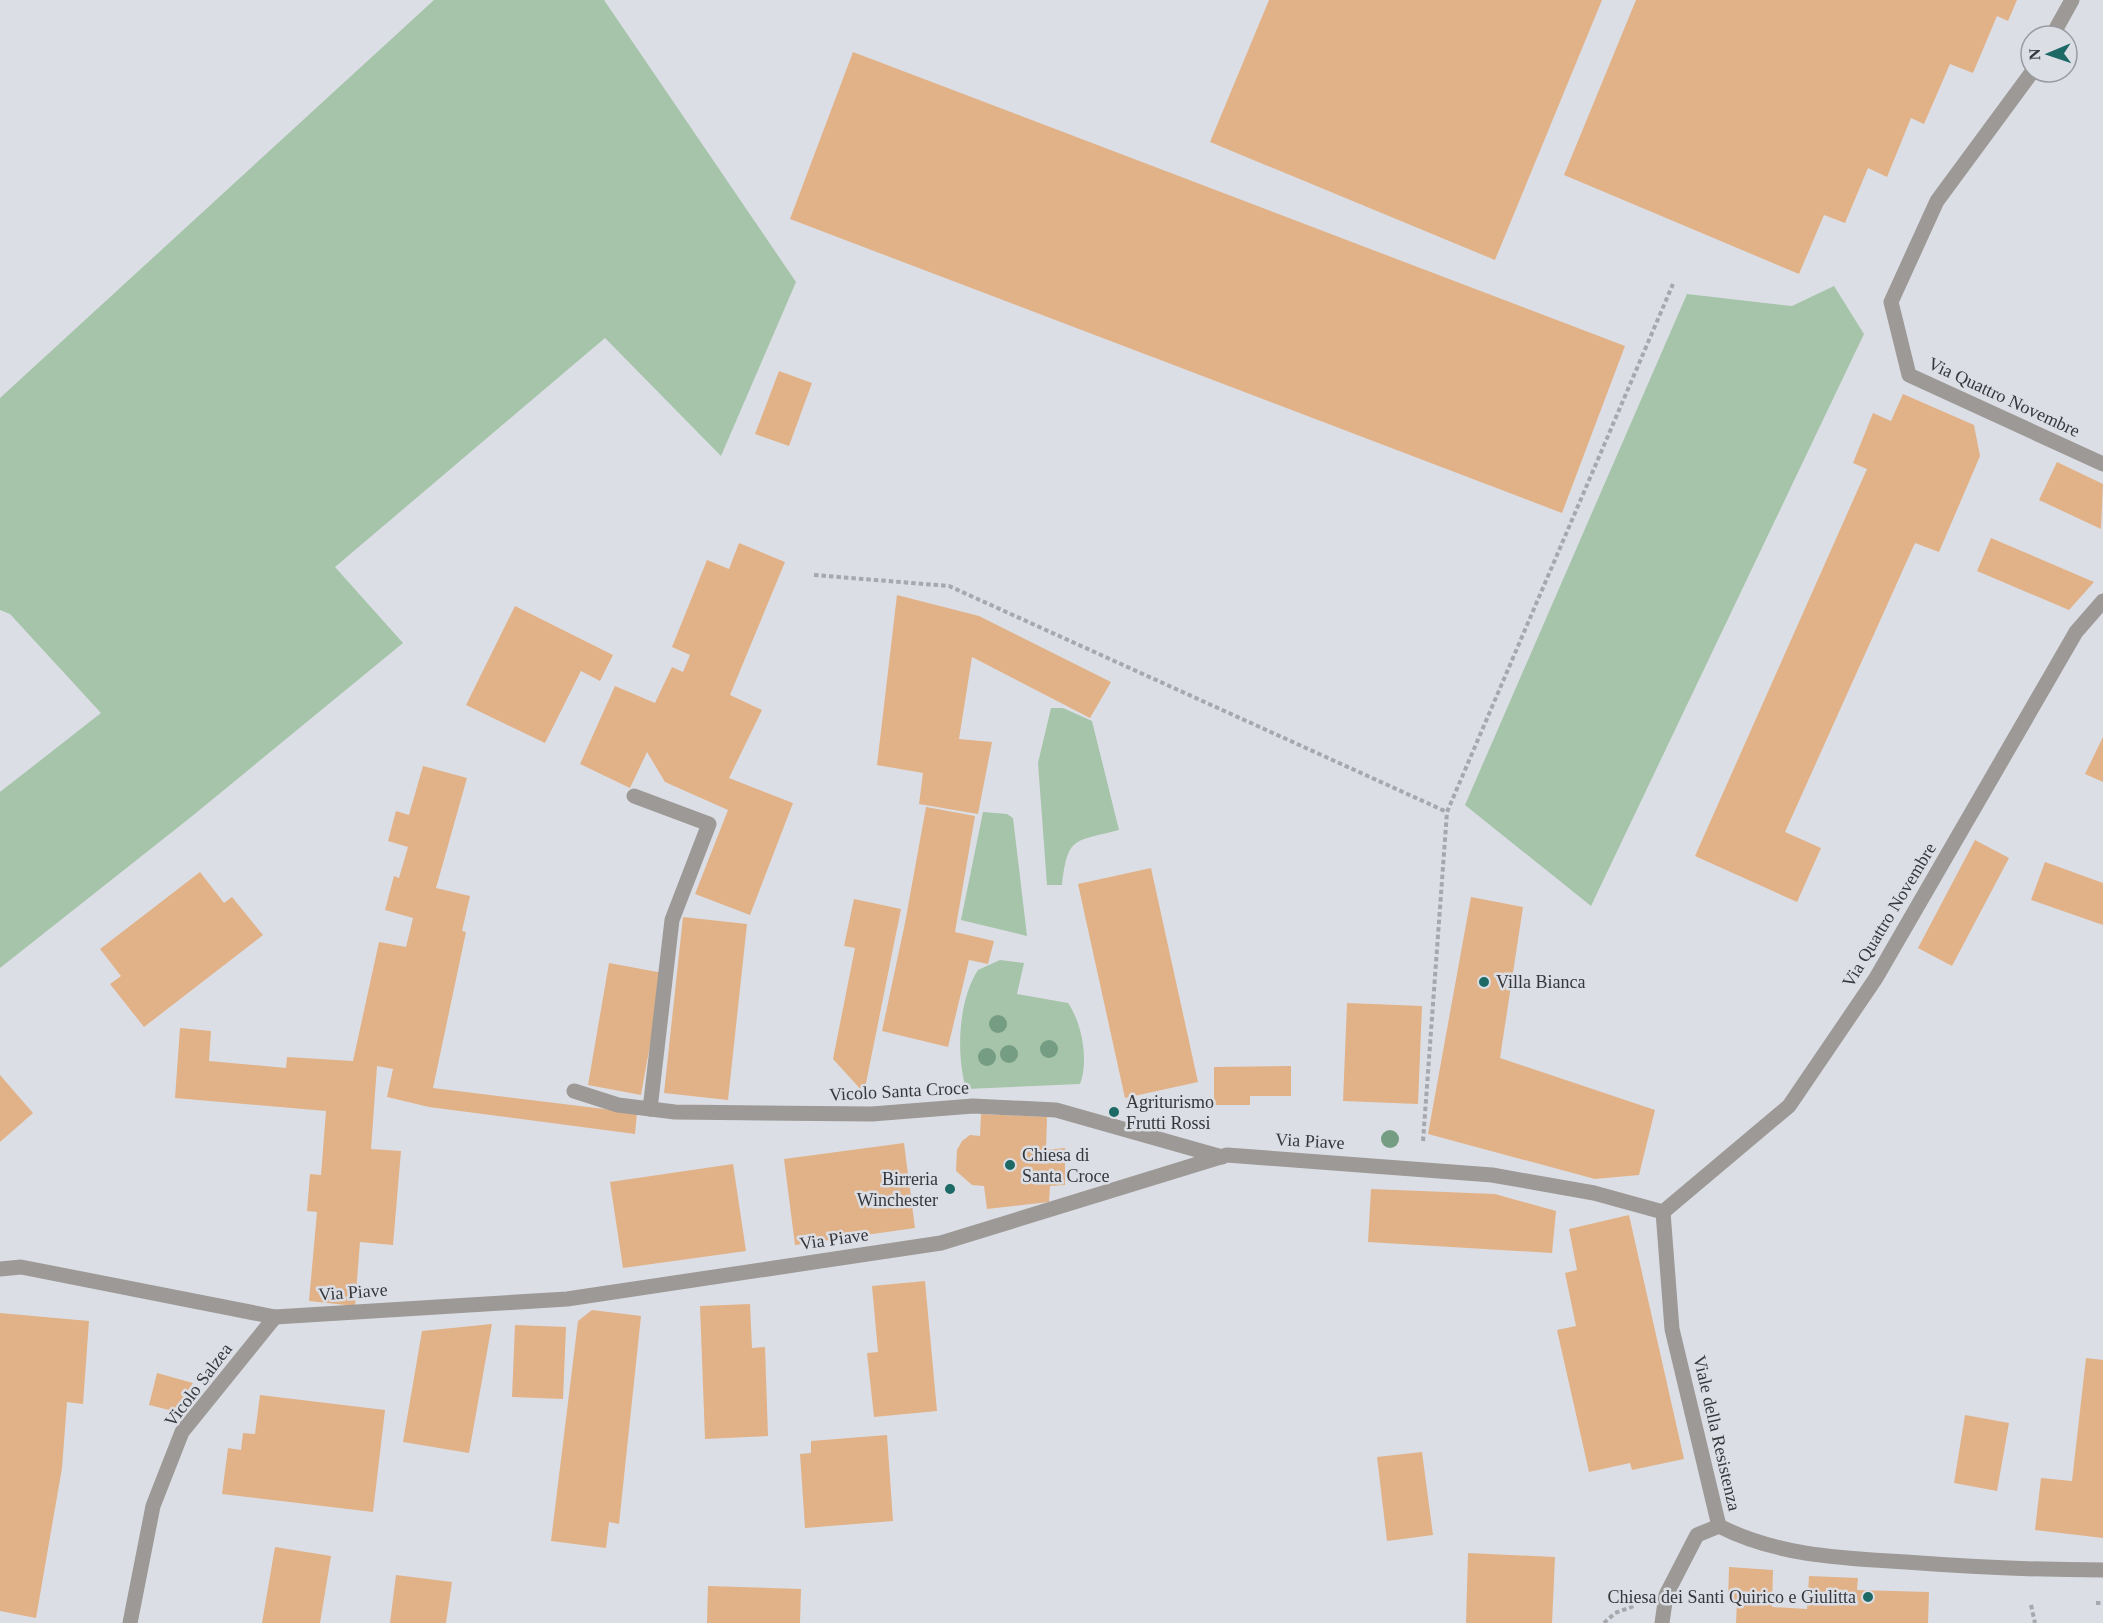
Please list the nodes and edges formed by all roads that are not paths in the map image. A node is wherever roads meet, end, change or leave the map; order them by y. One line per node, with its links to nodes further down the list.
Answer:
1 (2072, 0): 2 (street)
2 (2059, 24)
3 (2023, 84): 4 (street, Via Quattro Novembre)
4 (2103, 464)
5 (2103, 601): 10 (street, Via Quattro Novembre)
6 (634, 796): 8 (street)
7 (574, 1091): 8 (street, Vicolo Santa Croce)
8 (650, 1109): 9 (street, Vicolo Santa Croce)
9 (1222, 1157): 10 (street, Via Piave); 12 (street, Via Piave)
10 (1663, 1212): 13 (street, Viale della Resistenza)
11 (0, 1269): 12 (street, Via Piave)
12 (275, 1317): 15 (street, Vicolo Salzea)
13 (1719, 1526): 14 (street, Viale della Resistenza); 16 (street)
14 (2103, 1570)
15 (130, 1623)
16 (1662, 1623)

